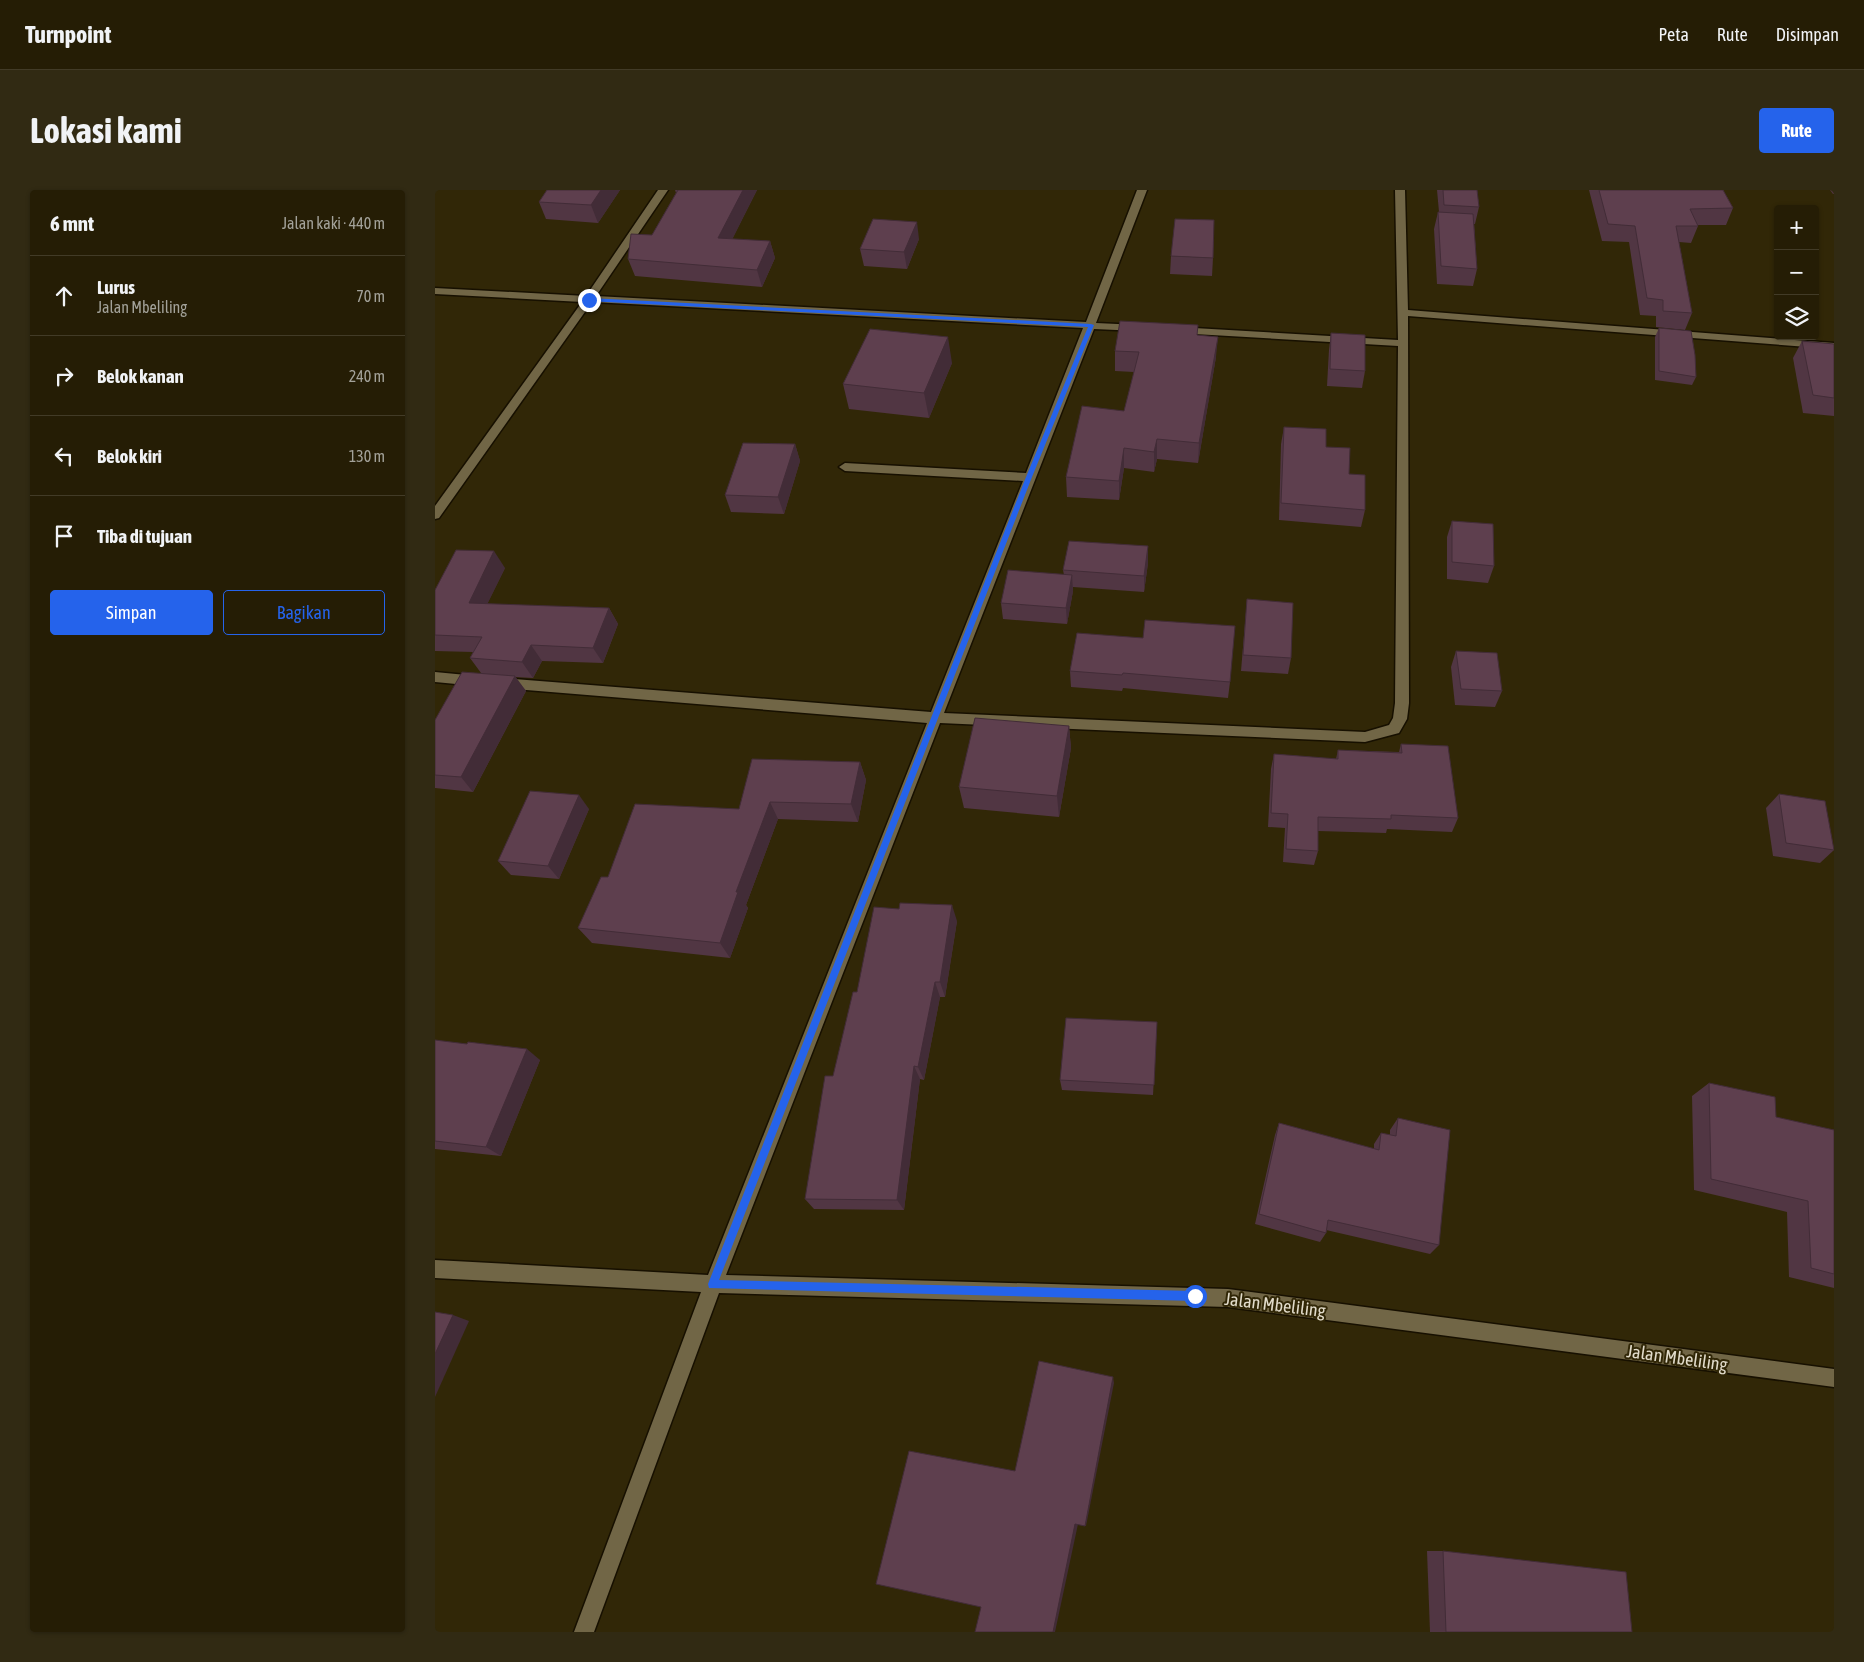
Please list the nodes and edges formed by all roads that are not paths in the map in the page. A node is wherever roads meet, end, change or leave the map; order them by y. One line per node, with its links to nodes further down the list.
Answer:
1 (663, 190): 5 (street)
2 (1142, 190): 7 (street)
3 (1400, 190): 6 (street)
4 (435, 291): 5 (street)
5 (589, 300): 7 (street); 14 (street)
6 (1403, 313): 10 (street); 11 (street)
7 (1091, 325): 8 (street); 13 (street)
8 (1149, 329)
9 (1169, 330): 10 (street)
10 (1403, 343): 16 (street)
11 (1834, 346)
12 (845, 466): 13 (street)
13 (1029, 477): 16 (street)
14 (435, 515)
15 (435, 677): 16 (street)
16 (934, 718): 18 (street)
17 (435, 1269): 18 (street, Jalan Mbeliling)
18 (713, 1284): 19 (street, Jalan Mbeliling); 20 (street)
19 (1834, 1378)
20 (584, 1632)

